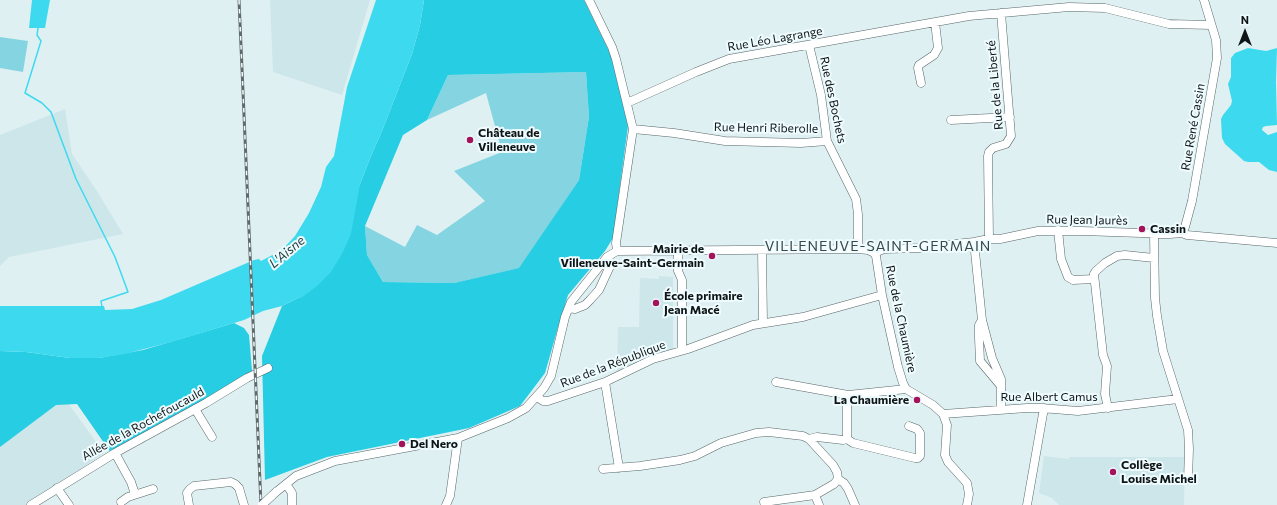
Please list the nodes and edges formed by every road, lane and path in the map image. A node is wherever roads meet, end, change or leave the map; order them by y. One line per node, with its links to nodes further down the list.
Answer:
1 (589, 0): 8 (street)
2 (1204, 0): 5 (street, Rue René Cassin)
3 (1001, 13): 4 (street, Rue Léo Lagrange); 5 (street, Rue Léo Lagrange); 9 (street, Rue de la Liberté)
4 (935, 22): 6 (street, Rue Léo Lagrange); 7 (street)
5 (1211, 25): 14 (street, Rue René Cassin)
6 (809, 45): 8 (street, Rue Léo Lagrange); 12 (street, Rue des Bochets)
7 (921, 83)
8 (627, 103): 11 (street)
9 (1010, 117): 10 (street); 16 (street, Rue de la Liberté)
10 (950, 120)
11 (633, 129): 12 (street, Rue Henri Riberolle); 21 (street)
12 (827, 141): 19 (street, Rue des Bochets)
13 (1058, 230): 15 (street, Rue Jean Jaurès); 16 (street, Rue Jean Jaurès); 26 (street)
14 (1182, 233): 15 (street, Rue Jean Jaurès); 18 (street, Rue Jean Jaurès)
15 (1154, 234): 24 (street)
16 (989, 239): 17 (street, Rue Jean Jaurès)
17 (974, 242): 23 (street, Rue Jean Jaurès); 29 (street)
18 (1277, 243)
19 (858, 249): 20 (street); 23 (street)
20 (762, 250): 22 (street); 30 (street)
21 (617, 251): 22 (street); 25 (street)
22 (678, 251): 31 (street)
23 (874, 253): 27 (street, Rue de la Chaumière)
24 (1154, 258): 26 (street); 41 (street)
25 (608, 259): 28 (street); 28 (street)
26 (1094, 279): 43 (street)
27 (882, 295): 30 (street, Rue de la République); 38 (street, Rue de la Chaumière)
28 (569, 308): 40 (street)
29 (982, 320): 32 (street); 33 (street)
30 (763, 323): 31 (street, Rue de la République)
31 (682, 350): 35 (street, Rue de la République)
32 (992, 358): 33 (street); 37 (street)
33 (984, 367): 37 (street)
34 (268, 368): 44 (street, Allée de la Rochefoucauld)
35 (605, 382): 40 (street, Rue de la République); 53 (street)
36 (776, 382): 39 (street)
37 (1001, 386): 45 (street)
38 (906, 389): 39 (street); 46 (street, Rue de la Chaumière)
39 (848, 395): 51 (street)
40 (537, 397): 49 (street)
41 (1178, 399): 43 (street, Rue Albert Camus); 56 (street)
42 (1044, 408): 43 (street, Rue Albert Camus); 45 (street, Rue Albert Camus); 74 (street)
43 (1108, 408)
44 (195, 409): 48 (street); 52 (street, Allée de la Rochefoucauld)
45 (1001, 409): 46 (street, Rue Albert Camus)
46 (943, 414): 73 (street)
47 (909, 426): 51 (street)
48 (212, 437)
49 (458, 438): 58 (street); 70 (street)
50 (809, 439): 51 (street); 53 (street); 55 (street)
51 (847, 439)
52 (115, 453): 57 (street, Allée de la Rochefoucauld); 60 (street)
53 (618, 468): 54 (street)
54 (603, 469)
55 (838, 479): 61 (street); 72 (street)
56 (1188, 480)
57 (57, 488): 65 (street, Allée de la Rochefoucauld); 66 (street)
58 (281, 488): 64 (street); 69 (street, bridge)
59 (153, 489): 60 (street)
60 (135, 494): 62 (street)
61 (815, 496): 63 (street); 71 (street)
62 (121, 502)
63 (764, 502)
64 (292, 503)
65 (31, 505)
66 (69, 505)
67 (189, 505): 68 (street)
68 (244, 505)
69 (262, 505)
70 (446, 505)
71 (819, 505)
72 (855, 505)
73 (967, 505)
74 (1027, 505)

